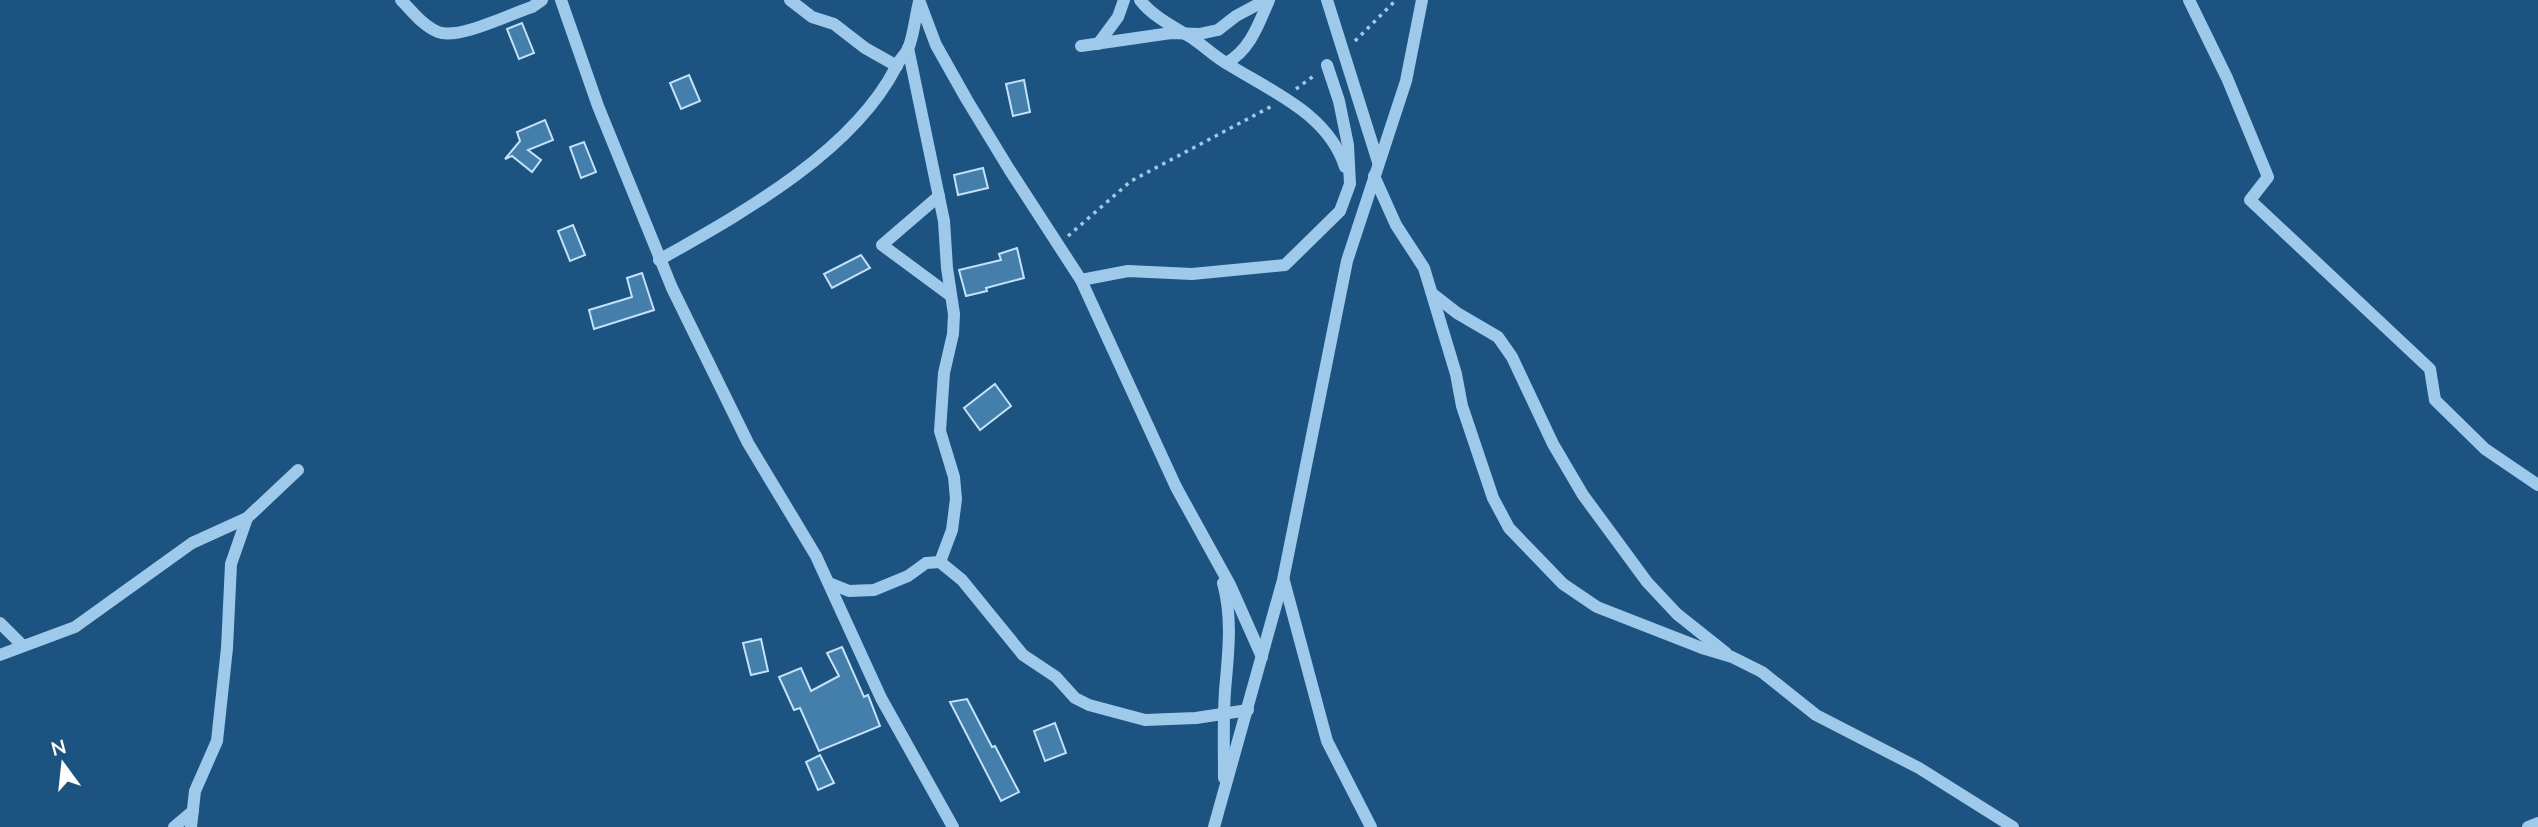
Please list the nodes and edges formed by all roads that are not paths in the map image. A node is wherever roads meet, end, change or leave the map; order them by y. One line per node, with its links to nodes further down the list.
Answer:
1 (401, 0): 2 (street)
2 (542, 0)
3 (561, 0): 23 (street)
4 (790, 0): 18 (street)
5 (1124, 0): 13 (street)
6 (1140, 0): 12 (street)
7 (1267, 0): 12 (street); 16 (street)
8 (1327, 0): 19 (street)
9 (1422, 0): 19 (street)
10 (2189, 0): 28 (street)
11 (919, 1): 15 (street); 24 (street)
12 (1184, 34): 13 (street); 16 (street)
13 (1098, 44): 14 (street)
14 (1081, 46)
15 (908, 48): 18 (street); 22 (street)
16 (1227, 63): 21 (street)
17 (1327, 65): 21 (street)
18 (897, 66): 23 (street)
19 (1378, 162): 20 (street)
20 (1374, 176): 25 (street); 32 (street)
21 (1350, 184): 24 (street)
22 (939, 196): 26 (street); 26 (street)
23 (659, 260): 33 (street)
24 (1081, 280): 30 (street)
25 (1433, 294): 38 (street); 38 (street)
26 (951, 296): 31 (street)
27 (298, 470): 29 (street)
28 (2538, 485)
29 (247, 517): 35 (street); 42 (street)
30 (1216, 560): 37 (street); 40 (street)
31 (940, 562): 33 (street); 40 (street)
32 (1283, 580): 37 (street); 48 (street)
33 (829, 583): 46 (street)
34 (0, 623): 35 (street)
35 (23, 646): 36 (street)
36 (0, 655)
37 (1262, 657): 39 (street)
38 (1732, 657): 49 (street)
39 (1248, 710): 40 (street); 41 (street)
40 (1224, 715): 41 (street)
41 (1223, 792): 47 (street)
42 (193, 811): 44 (street); 45 (street)
43 (2538, 823): 50 (street)
44 (174, 827)
45 (191, 827)
46 (953, 827)
47 (1214, 827)
48 (1371, 827)
49 (2013, 827)
50 (2528, 827)

